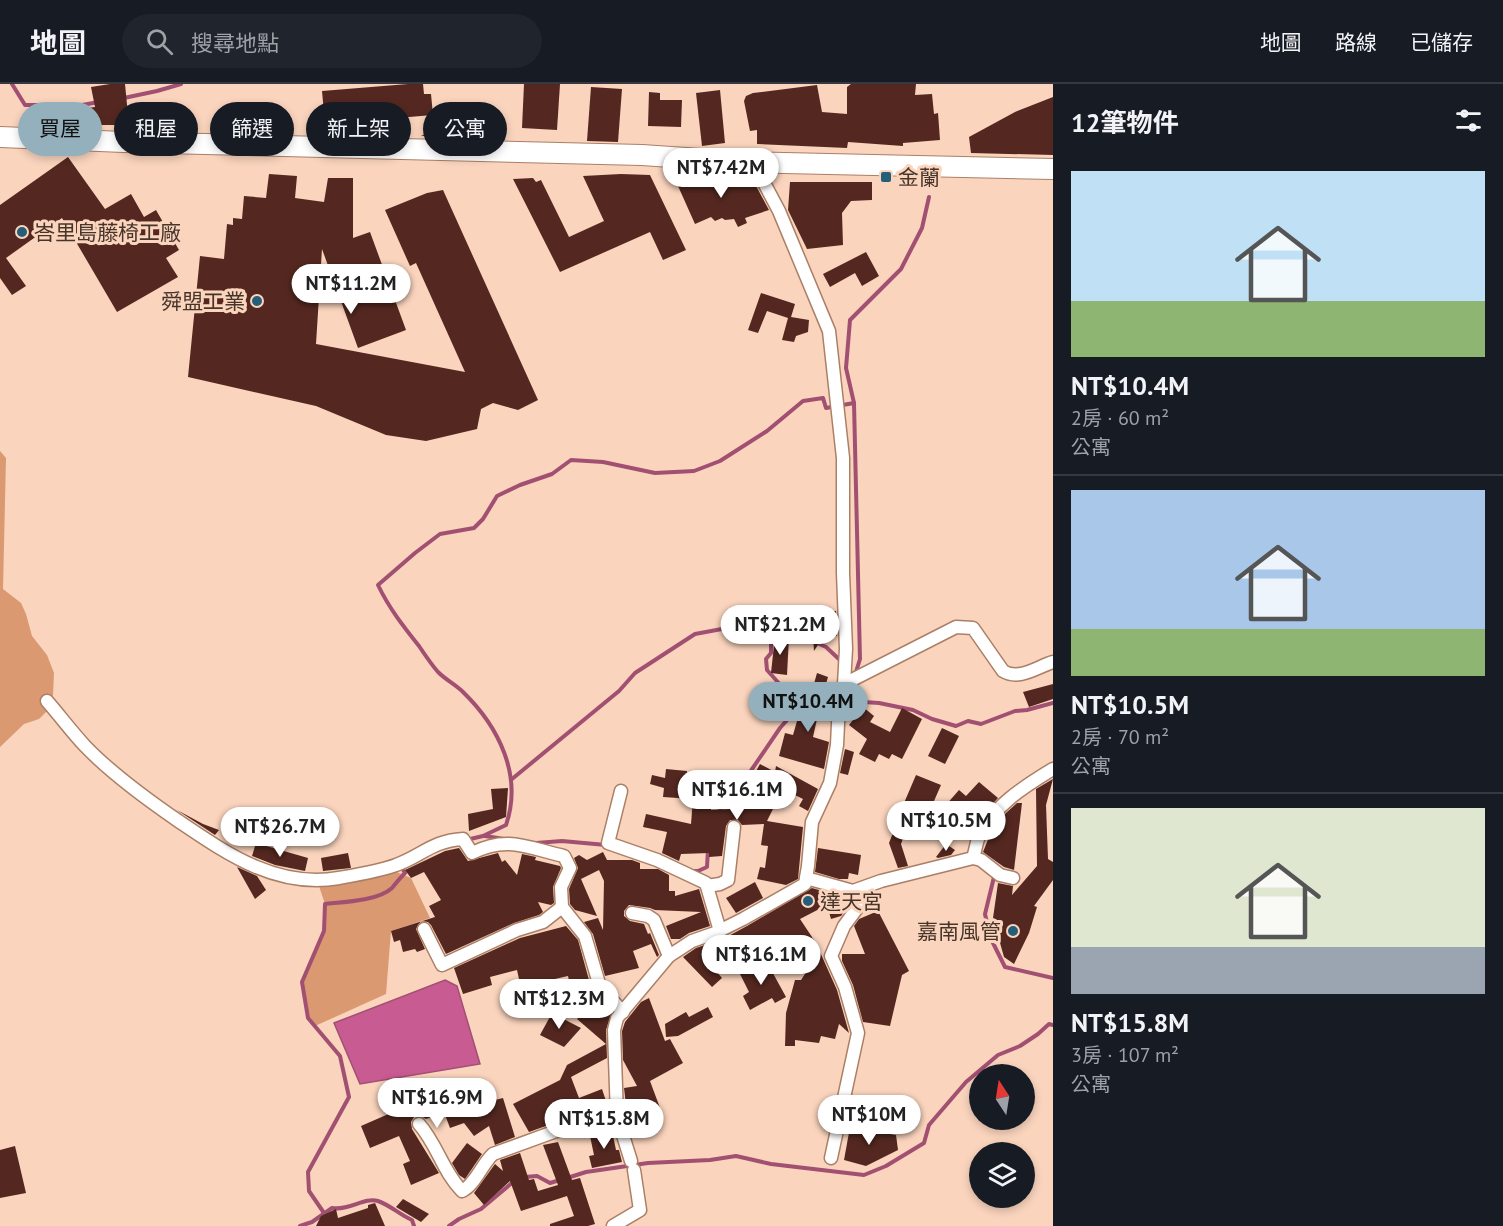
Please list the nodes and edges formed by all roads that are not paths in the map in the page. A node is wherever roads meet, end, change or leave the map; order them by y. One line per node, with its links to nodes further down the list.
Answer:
1 (0, 137): 2 (main road)
2 (744, 162): 3 (main road); 5 (street)
3 (1053, 169)
4 (1053, 662): 5 (street)
5 (844, 684): 11 (street)
6 (47, 701): 15 (street)
7 (1053, 769): 10 (street)
8 (621, 791): 13 (street)
9 (734, 827): 13 (street)
10 (973, 858): 12 (street); 14 (street)
11 (806, 878): 14 (street); 18 (street)
12 (1013, 878)
13 (706, 886): 18 (street)
14 (853, 891): 23 (street)
15 (562, 907): 17 (street); 20 (street)
16 (632, 913): 19 (street)
17 (424, 929)
18 (720, 931): 19 (street)
19 (669, 956): 20 (street)
20 (622, 1012): 21 (street)
21 (617, 1116): 22 (street); 24 (street)
22 (419, 1124)
23 (831, 1158)
24 (613, 1226)

